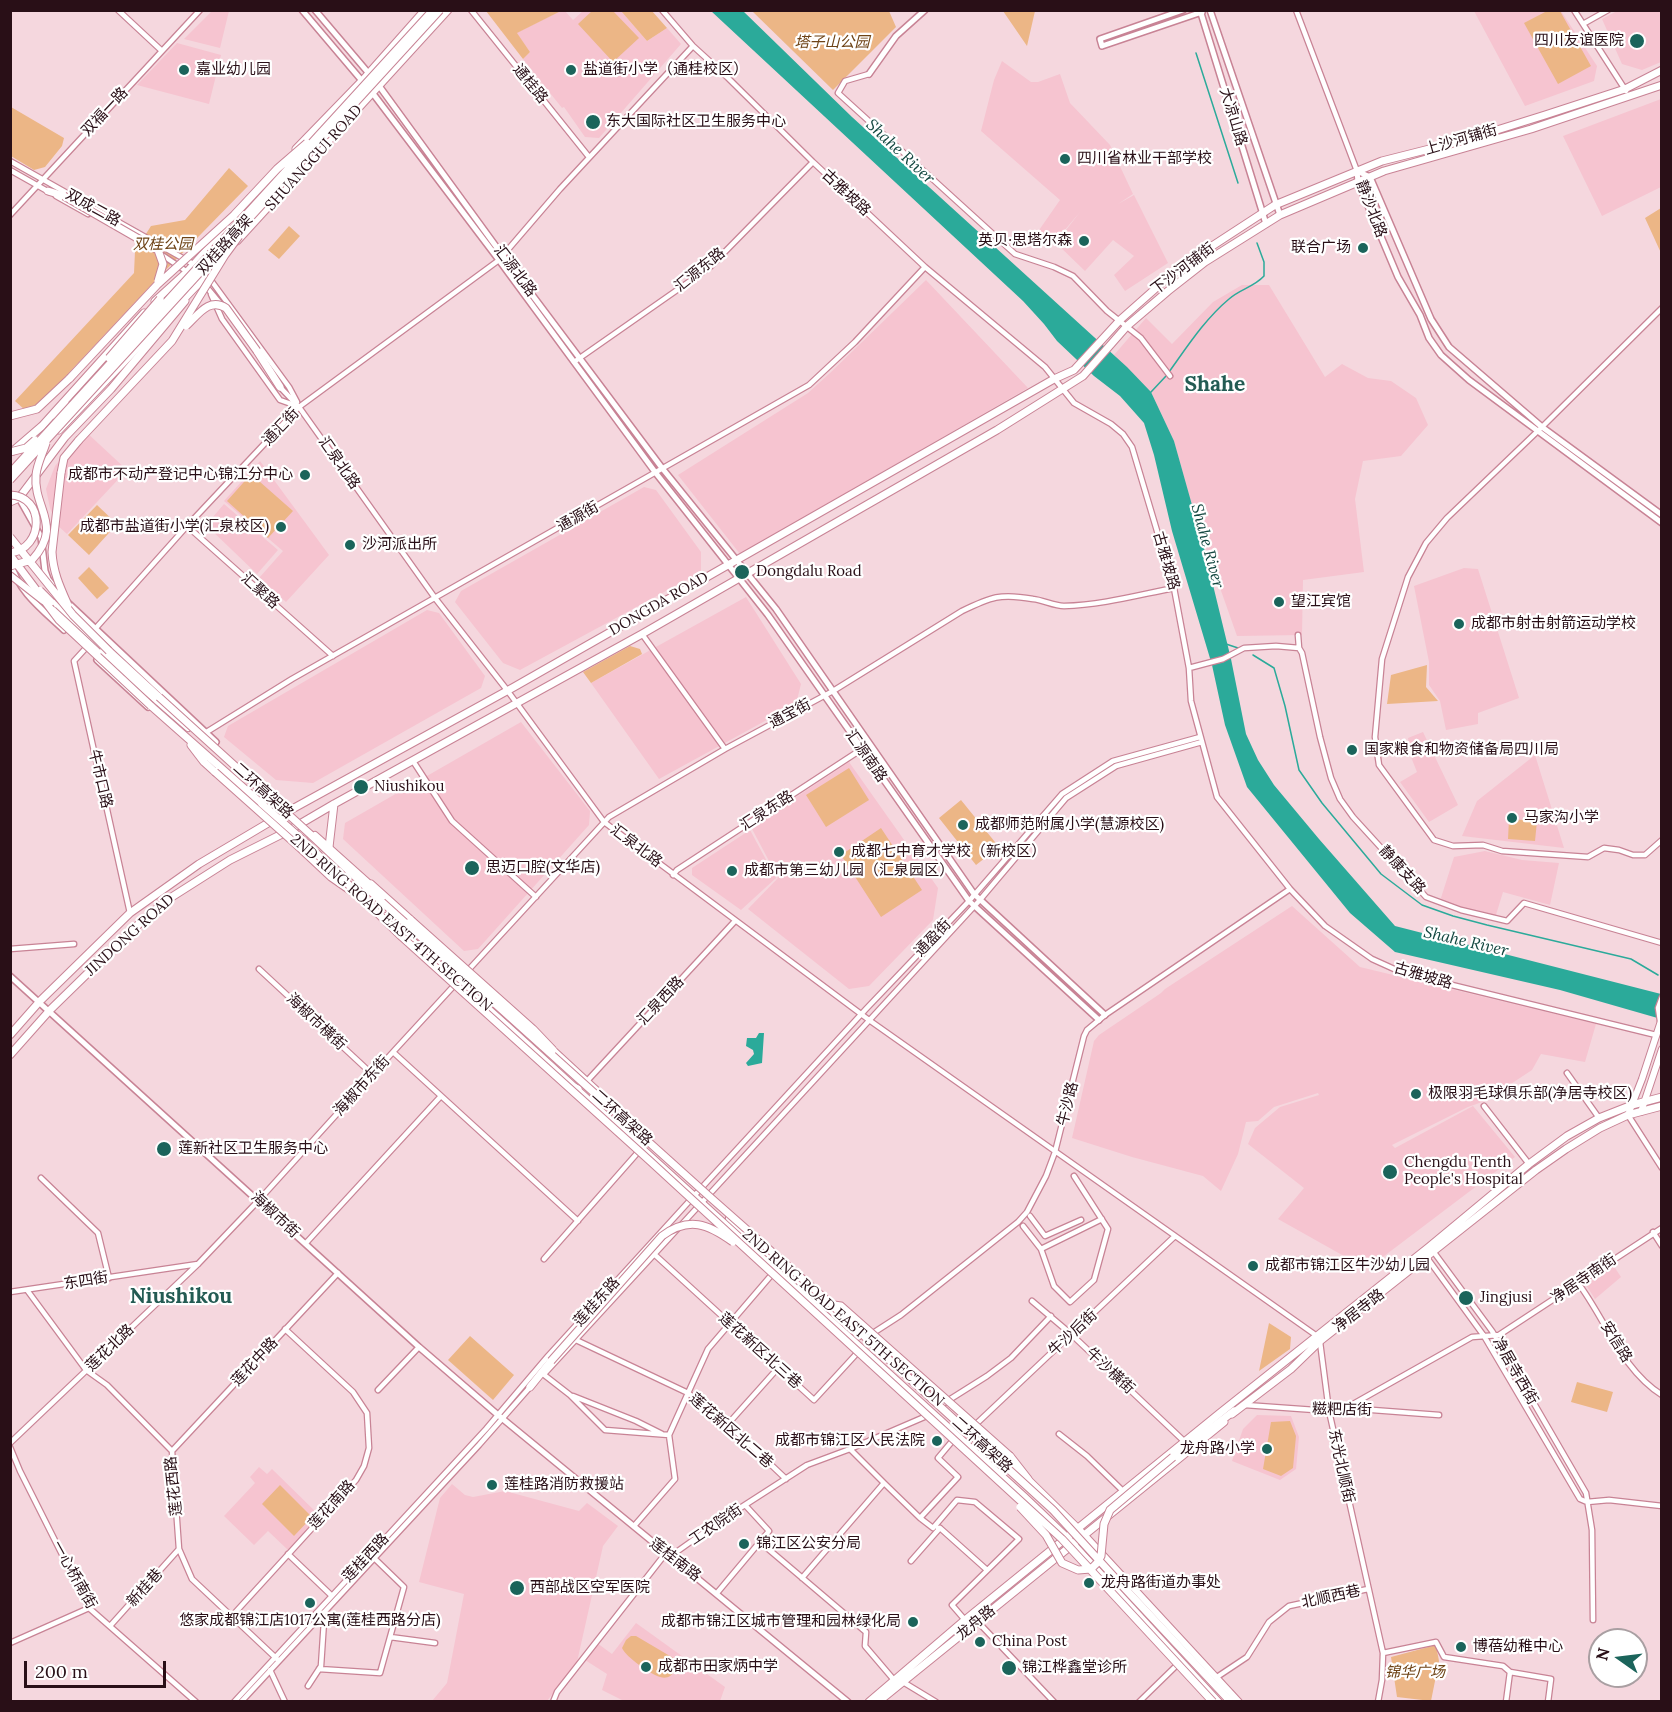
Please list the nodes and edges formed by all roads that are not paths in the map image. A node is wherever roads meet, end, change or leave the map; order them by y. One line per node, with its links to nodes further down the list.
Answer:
1 (118, 10): 19 (street)
2 (200, 10): 19 (street, 双福一路)
3 (302, 10): 23 (street, 汇源北路)
4 (315, 10): 21 (street, 汇源北路)
5 (425, 10): 21 (main road, SHUANGGUI ROAD)
6 (433, 10): 29 (main road, 双桂路高架, bridge)
7 (440, 10): 29 (main road, 双桂路高架, bridge)
8 (448, 10): 24 (main road, SHUANGGUI ROAD)
9 (471, 10): 30 (street, 通桂路)
10 (662, 10): 18 (street, 古雅坡路)
11 (925, 10): 22 (street)
12 (1183, 10): 16 (street)
13 (1296, 10): 34 (street)
14 (1574, 10): 17 (street)
15 (1608, 10): 17 (street)
16 (1204, 11): 40 (street, 大凉山路); 41 (street, 大凉山路)
17 (1583, 24): 26 (street)
18 (693, 46): 30 (street, 通汇街); 32 (street, 古雅坡路)
19 (162, 51): 36 (street, 双福一路)
20 (1662, 70): 26 (main road, 上沙河铺街)
21 (369, 73): 23 (main road, SHUANGGUI ROAD); 24 (street, 汇源北路)
22 (869, 74): 54 (street)
23 (362, 81): 27 (street, 汇源北路); 46 (main road, SHUANGGUI ROAD)
24 (379, 86): 27 (main road, SHUANGGUI ROAD); 45 (street, 汇源北路)
25 (1662, 86): 28 (main road, 上沙河铺街)
26 (1625, 89): 28 (street); 34 (main road, 上沙河铺街)
27 (372, 93): 45 (street, 汇源北路); 49 (main road, SHUANGGUI ROAD)
28 (1629, 98): 35 (main road, 上沙河铺街)
29 (335, 121): 51 (main road, bridge); 56 (main road, bridge); 69 (main road, 双桂路高架, bridge)
30 (589, 157): 45 (street, 通汇街)
31 (10, 161): 36 (street, 双成二路)
32 (813, 162): 47 (street, 古雅坡路); 57 (street, 汇源东路)
33 (10, 170): 38 (street, 双成二路)
34 (1357, 171): 35 (street, 静沙北路); 37 (street, 静沙北路); 40 (main road, 上沙河铺街)
35 (1370, 177): 37 (main road, 上沙河铺街); 68 (street, 静沙北路)
36 (42, 179): 38 (street, 双福一路); 46 (street, 双成二路)
37 (1358, 182): 43 (main road, 上沙河铺街); 68 (street, 静沙北路)
38 (37, 185): 39 (street, 双成二路); 42 (street, 双福一路)
39 (48, 191): 48 (street, 双成二路); 51 (main road, bridge)
40 (1275, 205): 41 (main road, 上沙河铺街); 43 (street, 大凉山路)
41 (1262, 214): 44 (street, 大凉山路); 54 (main road, 下沙河铺街)
42 (10, 215)
43 (1280, 215): 44 (main road, 上沙河铺街)
44 (1266, 224): 55 (main road, 下沙河铺街)
45 (501, 258): 57 (street, 汇源北路); 58 (street, 汇源北路); 66 (street, 通汇街)
46 (194, 264): 48 (main road, SHUANGGUI ROAD); 49 (street, 双成二路)
47 (925, 267): 62 (street, 古雅坡路); 74 (street, 通源街)
48 (187, 272): 50 (street, 双成二路); 65 (main road, bridge); 70 (main road, SHUANGGUI ROAD)
49 (206, 274): 50 (main road, SHUANGGUI ROAD); 66 (street, 汇泉北路)
50 (200, 282): 52 (street, 汇泉北路); 69 (main road, bridge); 73 (main road, SHUANGGUI ROAD)
51 (156, 285): 67 (main road, bridge)
52 (209, 290): 63 (street, 汇泉北路); 66 (street)
53 (1662, 308): 68 (street)
54 (1120, 320): 55 (street); 59 (main road, 下沙河铺街)
55 (1127, 326): 60 (main road, 下沙河铺街); 61 (street)
56 (172, 341): 63 (main road, bridge); 94 (main road, bridge)
57 (580, 357): 58 (street, 汇源东路); 74 (street, 汇源北路)
58 (574, 362): 75 (street, 汇源北路)
59 (1074, 370): 62 (main road, DONGDA ROAD)
60 (1083, 376): 64 (main road, DONGDA ROAD)
61 (1170, 376)
62 (1054, 379): 64 (street, 古雅坡路); 86 (main road, DONGDA ROAD)
63 (280, 387): 66 (street, 汇泉北路)
64 (1061, 389): 89 (main road, DONGDA ROAD); 92 (street, 古雅坡路)
65 (66, 405): 69 (main road, bridge); 71 (main road, bridge)
66 (299, 407): 83 (street, 通汇街); 93 (street, 汇泉北路)
67 (10, 416)
68 (1540, 429): 81 (street, 静沙北路); 82 (street, 静沙北路); 122 (street)
69 (45, 437): 71 (main road, bridge); 76 (main road, 双桂路高架, bridge); 77 (main road, 双桂路高架, bridge); 87 (main road, bridge)
70 (29, 438): 72 (main road, SHUANGGUI ROAD); 73 (main road)
71 (26, 448): 72 (main road, bridge)
72 (10, 453)
73 (49, 457): 79 (main road, SHUANGGUI ROAD)
74 (662, 468): 75 (street, 通源街); 86 (street, 汇源南路)
75 (655, 472): 88 (street, 汇源南路); 93 (street, 通源街)
76 (10, 473)
77 (10, 480)
78 (10, 495): 85 (main road, bridge)
79 (19, 498): 80 (main road); 95 (street)
80 (10, 502)
81 (1662, 515)
82 (1662, 523)
83 (187, 526): 95 (street, 通汇街); 100 (street, 汇聚路)
84 (10, 537): 94 (main road, 二环高架路, bridge)
85 (10, 556): 99 (street); 129 (main road, 二环高架路, bridge)
86 (738, 560): 88 (main road, DONGDA ROAD); 89 (street, 汇源南路)
87 (10, 565): 102 (main road, bridge)
88 (728, 565): 91 (street, 汇源南路); 103 (main road, DONGDA ROAD)
89 (747, 573): 91 (main road, DONGDA ROAD); 104 (street, 汇源南路)
90 (10, 575): 102 (main road, 2ND RING ROAD EAST 4TH SECTION, bridge)
91 (739, 578): 96 (main road, DONGDA ROAD); 105 (street, 汇源南路)
92 (1174, 588): 101 (street, 古雅坡路); 104 (street, 通宝街)
93 (435, 598): 100 (street, 通源街); 103 (street, 汇泉北路)
94 (73, 615): 157 (main road, 二环高架路, bridge)
95 (95, 629): 108 (street)
96 (642, 634): 106 (main road, DONGDA ROAD); 112 (street)
97 (1298, 635): 98 (street, 静康支路)
98 (1299, 648): 101 (street); 135 (street, 静康支路)
99 (85, 649): 107 (street); 132 (street, 牛市口路)
100 (333, 657): 108 (street, 通源街)
101 (1189, 668): 109 (street, 古雅坡路)
102 (124, 676): 107 (main road, 2ND RING ROAD EAST 4TH SECTION); 114 (main road, 2ND RING ROAD EAST 4TH SECTION)
103 (507, 690): 106 (street, 汇泉北路); 117 (main road, DONGDA ROAD)
104 (832, 691): 105 (street, 通宝街); 127 (street, 汇源南路)
105 (824, 696): 112 (street, 通宝街); 113 (street, 汇源南路)
106 (516, 704): 115 (main road, DONGDA ROAD); 119 (street, 汇泉北路)
107 (163, 718): 111 (main road, 2ND RING ROAD EAST 4TH SECTION)
108 (205, 733): 110 (street)
109 (1201, 740): 126 (street, 古雅坡路); 127 (street, 通盈街); 130 (street, 通盈街)
110 (216, 742): 114 (main road)
111 (189, 743): 118 (main road, 2ND RING ROAD EAST 4TH SECTION); 129 (main road, bridge)
112 (725, 749): 119 (street, 通宝街)
113 (862, 749): 124 (street, 汇泉东路); 131 (street, 汇源南路)
114 (218, 754): 117 (main road, 2ND RING ROAD EAST 4TH SECTION)
115 (413, 761): 116 (main road, DONGDA ROAD); 128 (street)
116 (334, 804): 120 (main road, DONGDA ROAD); 123 (main road)
117 (285, 813): 118 (main road, DONGDA ROAD); 120 (main road, 2ND RING ROAD EAST 4TH SECTION)
118 (274, 820): 121 (main road, 2ND RING ROAD EAST 4TH SECTION); 132 (main road, JINDONG ROAD)
119 (604, 822): 124 (street, 汇泉北路); 128 (street, 通宝街)
120 (302, 823): 121 (main road, JINDONG ROAD); 123 (main road, 2ND RING ROAD EAST 4TH SECTION)
121 (288, 831): 141 (main road, 2ND RING ROAD EAST 4TH SECTION); 144 (main road, JINDONG ROAD)
122 (1662, 840)
123 (329, 847): 125 (main road, 2ND RING ROAD EAST 4TH SECTION)
124 (673, 875): 133 (street, 汇泉北路)
125 (371, 884): 139 (main road, 2ND RING ROAD EAST 4TH SECTION); 157 (main road, bridge)
126 (1290, 889): 146 (street, 牛沙路); 151 (street, 古雅坡路)
127 (974, 894): 130 (street, 汇源南路); 131 (street, 通盈街)
128 (536, 897): 139 (street, 通宝街)
129 (365, 901): 134 (main road, 二环高架路, bridge)
130 (979, 901): 131 (street, 通盈街); 146 (street, 汇源南路)
131 (972, 903): 145 (street, 通盈街); 147 (street, 通盈街); 148 (street, 汇源南路)
132 (130, 913): 143 (main road, JINDONG ROAD)
133 (735, 921): 145 (street, 汇泉北路); 157 (street, 汇泉西路)
134 (402, 937): 158 (main road, bridge); 192 (main road, 二环高架路, bridge)
135 (1662, 943)
136 (74, 944): 137 (street)
137 (10, 949)
138 (259, 969): 156 (street, 海椒市横街)
139 (465, 972): 141 (street, 海椒市东街); 157 (main road, 2ND RING ROAD EAST 4TH SECTION)
140 (10, 976): 143 (street, 海椒市街)
141 (457, 981): 153 (street, 海椒市东街); 158 (main road, 2ND RING ROAD EAST 4TH SECTION)
142 (1662, 997): 149 (street)
143 (40, 1001): 144 (street, 海椒市街); 150 (main road, JINDONG ROAD)
144 (50, 1010): 154 (main road, JINDONG ROAD); 175 (street, 海椒市街)
145 (861, 1014): 147 (street, 汇泉北路); 174 (street, 通盈街)
146 (1105, 1015): 148 (street, 牛沙路)
147 (869, 1020): 169 (street, 汇泉北路); 176 (street, 通盈街)
148 (1099, 1020): 169 (street, 牛沙路)
149 (1661, 1020): 151 (main road)
150 (10, 1035)
151 (1656, 1035): 162 (main road)
152 (1662, 1049): 161 (main road)
153 (393, 1052): 156 (street, 海椒市东街); 159 (street)
154 (10, 1055)
155 (1567, 1073): 167 (street)
156 (372, 1074): 175 (street, 海椒市东街)
157 (585, 1082): 174 (main road, 2ND RING ROAD EAST 4TH SECTION); 201 (main road, 二环高架路, bridge)
158 (578, 1089): 168 (main road, 2ND RING ROAD EAST 4TH SECTION)
159 (441, 1096): 180 (street); 185 (street)
160 (1662, 1097): 161 (main road, 净居寺路)
161 (1645, 1102): 162 (main road, 净居寺路); 165 (main road)
162 (1632, 1104): 166 (main road); 167 (main road, 净居寺路)
163 (1484, 1106): 170 (street)
164 (1662, 1106): 165 (main road, 净居寺路)
165 (1641, 1112): 166 (main road, 净居寺路)
166 (1628, 1116): 171 (street); 188 (main road, 净居寺路)
167 (1599, 1118): 170 (main road, 净居寺路)
168 (642, 1148): 174 (main road, 2ND RING ROAD EAST 4TH SECTION); 180 (street)
169 (1055, 1152): 184 (street, 汇泉北路); 208 (street, 牛沙路)
170 (1529, 1164): 188 (main road, 净居寺路)
171 (1662, 1168)
172 (1074, 1176): 178 (street)
173 (41, 1178): 196 (street)
174 (696, 1193): 176 (main road, 2ND RING ROAD EAST 5TH SECTION); 228 (street, 莲桂东路)
175 (260, 1200): 185 (street, 海椒市街); 193 (street, 莲花北路)
176 (704, 1200): 189 (street, 莲桂东路); 194 (main road, 2ND RING ROAD EAST 5TH SECTION); 208 (main road, 2ND RING ROAD EAST 5TH SECTION)
177 (1030, 1216): 179 (street)
178 (1102, 1219): 187 (street); 187 (street)
179 (1082, 1220)
180 (578, 1221): 191 (street)
181 (1023, 1226): 187 (street)
182 (1662, 1228): 183 (street, 净居寺南街)
183 (1653, 1232): 186 (street); 197 (street, 净居寺南街)
184 (1175, 1236): 205 (street, 牛沙后街); 209 (street, 汇泉北路)
185 (306, 1243): 195 (street, 海椒市街)
186 (1662, 1246)
187 (1041, 1249)
188 (1431, 1250): 190 (main road, 净居寺路); 206 (street, 净居寺西街)
189 (654, 1254): 203 (street, 莲花新区北三巷); 210 (street, 莲桂东路)
190 (1424, 1255): 207 (street, 净居寺西街); 209 (main road, 净居寺路)
191 (544, 1259)
192 (759, 1261): 216 (main road, bridge); 237 (main road, 二环高架路, bridge)
193 (198, 1264): 196 (street, 东四街); 214 (street, 莲花北路)
194 (776, 1270): 203 (street); 212 (main road, 2ND RING ROAD EAST 5TH SECTION)
195 (338, 1273): 204 (street, 莲花中路); 211 (street, 海椒市街)
196 (109, 1278): 198 (street, 东四街)
197 (1578, 1283): 206 (street, 净居寺南街); 220 (street, 安信路)
198 (27, 1290): 199 (street, 东四街); 214 (street, 莲花西路)
199 (10, 1292)
200 (1032, 1301): 202 (street, 牛沙横街)
201 (831, 1304): 240 (main road, bridge); 297 (main road, 二环高架路, bridge)
202 (1051, 1316): 205 (street, 牛沙横街); 221 (street)
203 (729, 1322): 213 (street, 莲花新区北三巷); 218 (street)
204 (285, 1329): 238 (street, 莲花中路); 256 (street, 莲花南路)
205 (1071, 1334): 230 (street, 牛沙后街); 234 (street, 牛沙横街)
206 (1494, 1335): 207 (street, 净居寺南街); 243 (street, 净居寺西街)
207 (1484, 1336): 223 (street, 净居寺南街); 243 (street, 净居寺西街)
208 (863, 1339): 221 (main road, 2ND RING ROAD EAST 5TH SECTION)
209 (1318, 1339): 222 (main road, 净居寺路); 225 (street, 东光北顺街); 234 (main road, 净居寺路)
210 (576, 1341): 215 (street, 莲桂东路); 218 (street, 莲花新区北二巷)
211 (419, 1347): 217 (street); 228 (street, 海椒市街)
212 (862, 1348): 213 (street, 莲花新区北三巷); 226 (main road, 2ND RING ROAD EAST 5TH SECTION)
213 (778, 1368): 229 (street)
214 (86, 1370): 235 (street, 莲花北路); 238 (street, 莲花西路)
215 (543, 1374): 216 (street, 莲桂东路); 219 (street)
216 (530, 1387): 228 (street, 莲桂东路)
217 (378, 1390)
218 (688, 1393): 229 (street, 莲花新区北二巷); 232 (street)
219 (570, 1395): 232 (street); 232 (street)
220 (1662, 1395)
221 (941, 1404): 230 (main road, 2ND RING ROAD EAST 5TH SECTION)
222 (1245, 1405): 224 (main road, 净居寺路); 225 (street, 糍粑店街)
223 (1346, 1408): 225 (street, 糍粑店街); 227 (street, 糍粑店街)
224 (1234, 1411): 237 (main road, bridge); 250 (main road, 净居寺路)
225 (1329, 1411): 261 (street, 东光北顺街)
226 (934, 1413): 233 (main road, 2ND RING ROAD EAST 5TH SECTION); 236 (street, 工农院街)
227 (1439, 1415)
228 (500, 1417): 247 (street, 莲桂南路); 257 (street, 莲桂西路)
229 (728, 1424): 239 (street, 莲花新区北二巷)
230 (970, 1429): 240 (main road, 2ND RING ROAD EAST 5TH SECTION)
231 (1059, 1434): 242 (street)
232 (666, 1435): 247 (street)
233 (958, 1435): 246 (street); 251 (main road, 2ND RING ROAD EAST 5TH SECTION)
234 (1186, 1443): 242 (main road, 净居寺路)
235 (10, 1445): 264 (street, 一心桥南街)
236 (850, 1449): 239 (street, 工农院街); 241 (street)
237 (964, 1449): 295 (main road, 二环高架路, bridge)
238 (172, 1451): 254 (street, 莲花西路)
239 (786, 1479): 244 (street, 工农院街)
240 (1028, 1479): 250 (main road, 2ND RING ROAD EAST 5TH SECTION)
241 (884, 1483): 246 (street); 260 (street)
242 (1124, 1492): 250 (main road, 净居寺路)
243 (1587, 1502): 245 (street); 268 (street, 净居寺西街)
244 (745, 1505): 252 (street); 255 (street, 工农院街)
245 (1662, 1506)
246 (920, 1518): 248 (street)
247 (634, 1526): 255 (street, 莲桂南路)
248 (933, 1528): 249 (street); 259 (street)
249 (940, 1528): 258 (street); 259 (street)
250 (1082, 1532): 251 (main road); 253 (main road, 净居寺路); 280 (main road, 2ND RING ROAD EAST 5TH SECTION)
251 (1068, 1538): 253 (main road, 2ND RING ROAD EAST 5TH SECTION); 267 (main road)
252 (760, 1542): 260 (street); 262 (street)
253 (1074, 1544): 269 (main road, 龙舟路); 276 (main road, 2ND RING ROAD EAST 5TH SECTION)
254 (179, 1549): 265 (street, 莲花西路); 270 (street, 新桂巷)
255 (666, 1553): 262 (street, 莲桂南路); 288 (street, 工农院街)
256 (288, 1554): 263 (street); 265 (street, 莲花南路)
257 (372, 1556): 263 (street, 莲桂西路); 271 (street)
258 (911, 1561)
259 (987, 1570): 267 (street)
260 (801, 1578): 281 (street)
261 (1368, 1589): 274 (street, 东光北顺街); 280 (street, 北顺西巷)
262 (717, 1593): 289 (street, 莲桂南路)
263 (333, 1598): 266 (street, 莲桂西路); 275 (street, 莲桂西路)
264 (89, 1608): 270 (street, 一心桥南街); 272 (street)
265 (232, 1616): 275 (street, 莲花西路)
266 (320, 1616): 275 (street, 莲桂西路); 277 (street)
267 (965, 1620): 281 (main road)
268 (1593, 1620)
269 (977, 1621): 282 (main road, 龙舟路); 293 (street)
270 (110, 1626): 284 (street, 一心桥南街)
271 (390, 1637): 273 (street); 277 (street)
272 (10, 1643)
273 (435, 1643)
274 (1383, 1653): 279 (street); 299 (street, 东光北顺街)
275 (277, 1659): 278 (street, 莲桂西路); 285 (street, 莲桂西路)
276 (1181, 1662): 294 (street); 296 (main road, 2ND RING ROAD EAST 5TH SECTION)
277 (319, 1669): 283 (street)
278 (270, 1670): 286 (street, 莲桂西路); 287 (street)
279 (1510, 1672): 300 (street); 301 (street)
280 (1217, 1677): 298 (main road, 2ND RING ROAD EAST 5TH SECTION)
281 (895, 1681): 290 (main road)
282 (903, 1682): 291 (main road, 龙舟路); 292 (street)
283 (308, 1686)
284 (196, 1701)
285 (234, 1701)
286 (241, 1701)
287 (285, 1701)
288 (553, 1701)
289 (848, 1701)
290 (869, 1701)
291 (878, 1701)
292 (936, 1701)
293 (1054, 1701)
294 (1139, 1701)
295 (1212, 1701)
296 (1219, 1701)
297 (1232, 1701)
298 (1239, 1701)
299 (1378, 1701)
300 (1506, 1701)
301 (1548, 1701)

